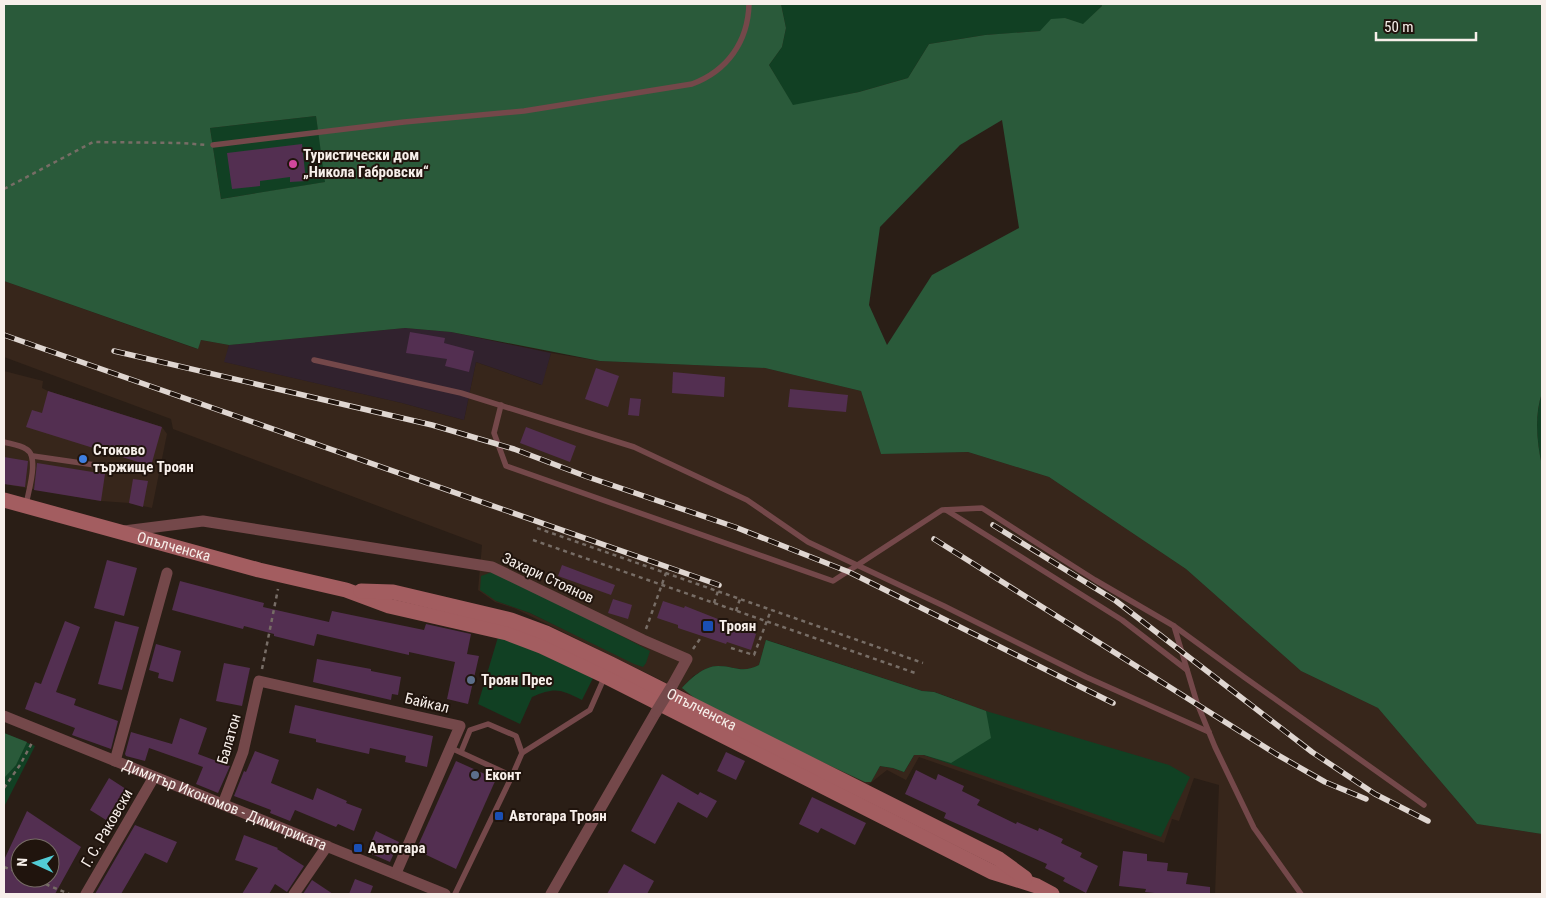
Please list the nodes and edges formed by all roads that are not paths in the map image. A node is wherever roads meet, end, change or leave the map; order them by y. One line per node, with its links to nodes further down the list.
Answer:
1 (749, 4): 2 (lane)
2 (212, 146)
3 (314, 360): 4 (lane)
4 (501, 406): 12 (lane); 12 (lane)
5 (4, 442): 6 (lane)
6 (33, 456): 7 (lane); 9 (lane)
7 (102, 466)
8 (4, 500): 9 (street, Опълченска)
9 (26, 506): 11 (street, Опълченска)
10 (946, 510): 12 (lane); 15 (lane); 16 (lane)
11 (119, 532): 14 (street, Опълченска); 35 (street, Захари Стоянов, bridge)
12 (857, 565): 20 (lane)
13 (167, 573): 23 (street)
14 (346, 590): 17 (street, Опълченска); 30 (street, Опълченска)
15 (1174, 626): 16 (lane); 27 (lane)
16 (1187, 670): 20 (lane)
17 (605, 676): 22 (lane); 30 (street, Опълченска)
18 (259, 681): 21 (street, Байкал); 26 (street, Балатон)
19 (4, 716): 23 (street, Димитър Икономов - Димитриката)
20 (1209, 732): 37 (lane)
21 (456, 750): 22 (lane); 24 (lane); 29 (street, Байкал)
22 (522, 754): 24 (lane)
23 (115, 761): 25 (street, Димитър Икономов - Димитриката)
24 (512, 776): 34 (lane)
25 (154, 777): 26 (street, Димитър Икономов - Димитриката); 31 (street, Г. С. Раковски)
26 (223, 804): 28 (street, Димитър Икономов - Димитриката)
27 (1424, 805)
28 (327, 846): 29 (street, Димитър Икономов - Димитриката); 32 (street)
29 (396, 874): 33 (street, Димитър Икономов - Димитриката)
30 (1037, 886): 36 (street, Опълченска)
31 (86, 894)
32 (294, 894)
33 (446, 894)
34 (455, 894)
35 (551, 894)
36 (1051, 894)
37 (1301, 894)

